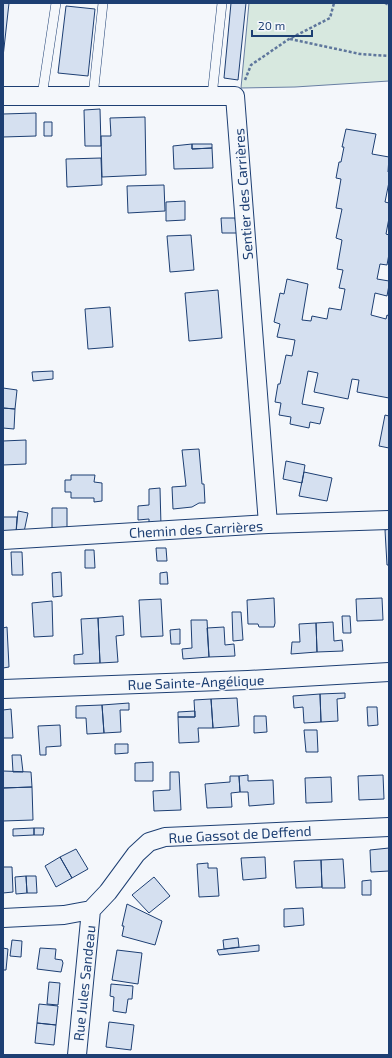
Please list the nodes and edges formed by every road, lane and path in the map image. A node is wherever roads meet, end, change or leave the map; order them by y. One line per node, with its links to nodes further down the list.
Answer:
1 (56, 3): 10 (lane)
2 (103, 3): 11 (lane)
3 (222, 3): 12 (lane)
4 (334, 3): 7 (path)
5 (385, 3): 6 (path)
6 (389, 5)
7 (289, 39): 8 (path); 13 (path)
8 (389, 56)
9 (3, 96): 10 (street)
10 (42, 96): 11 (street)
11 (93, 96): 12 (street)
12 (212, 96): 13 (street)
13 (236, 105): 15 (street, Sentier des Carrières)
14 (389, 520): 15 (street, Chemin des Carrières)
15 (268, 524): 16 (street, Chemin des Carrières)
16 (3, 540)
17 (389, 672): 18 (street, Rue Sainte-Angélique)
18 (3, 689)
19 (389, 827): 20 (street, Rue Gassot de Deffend)
20 (91, 910): 21 (street); 22 (street, Rue Jules Sandeau)
21 (3, 918)
22 (77, 1055)

